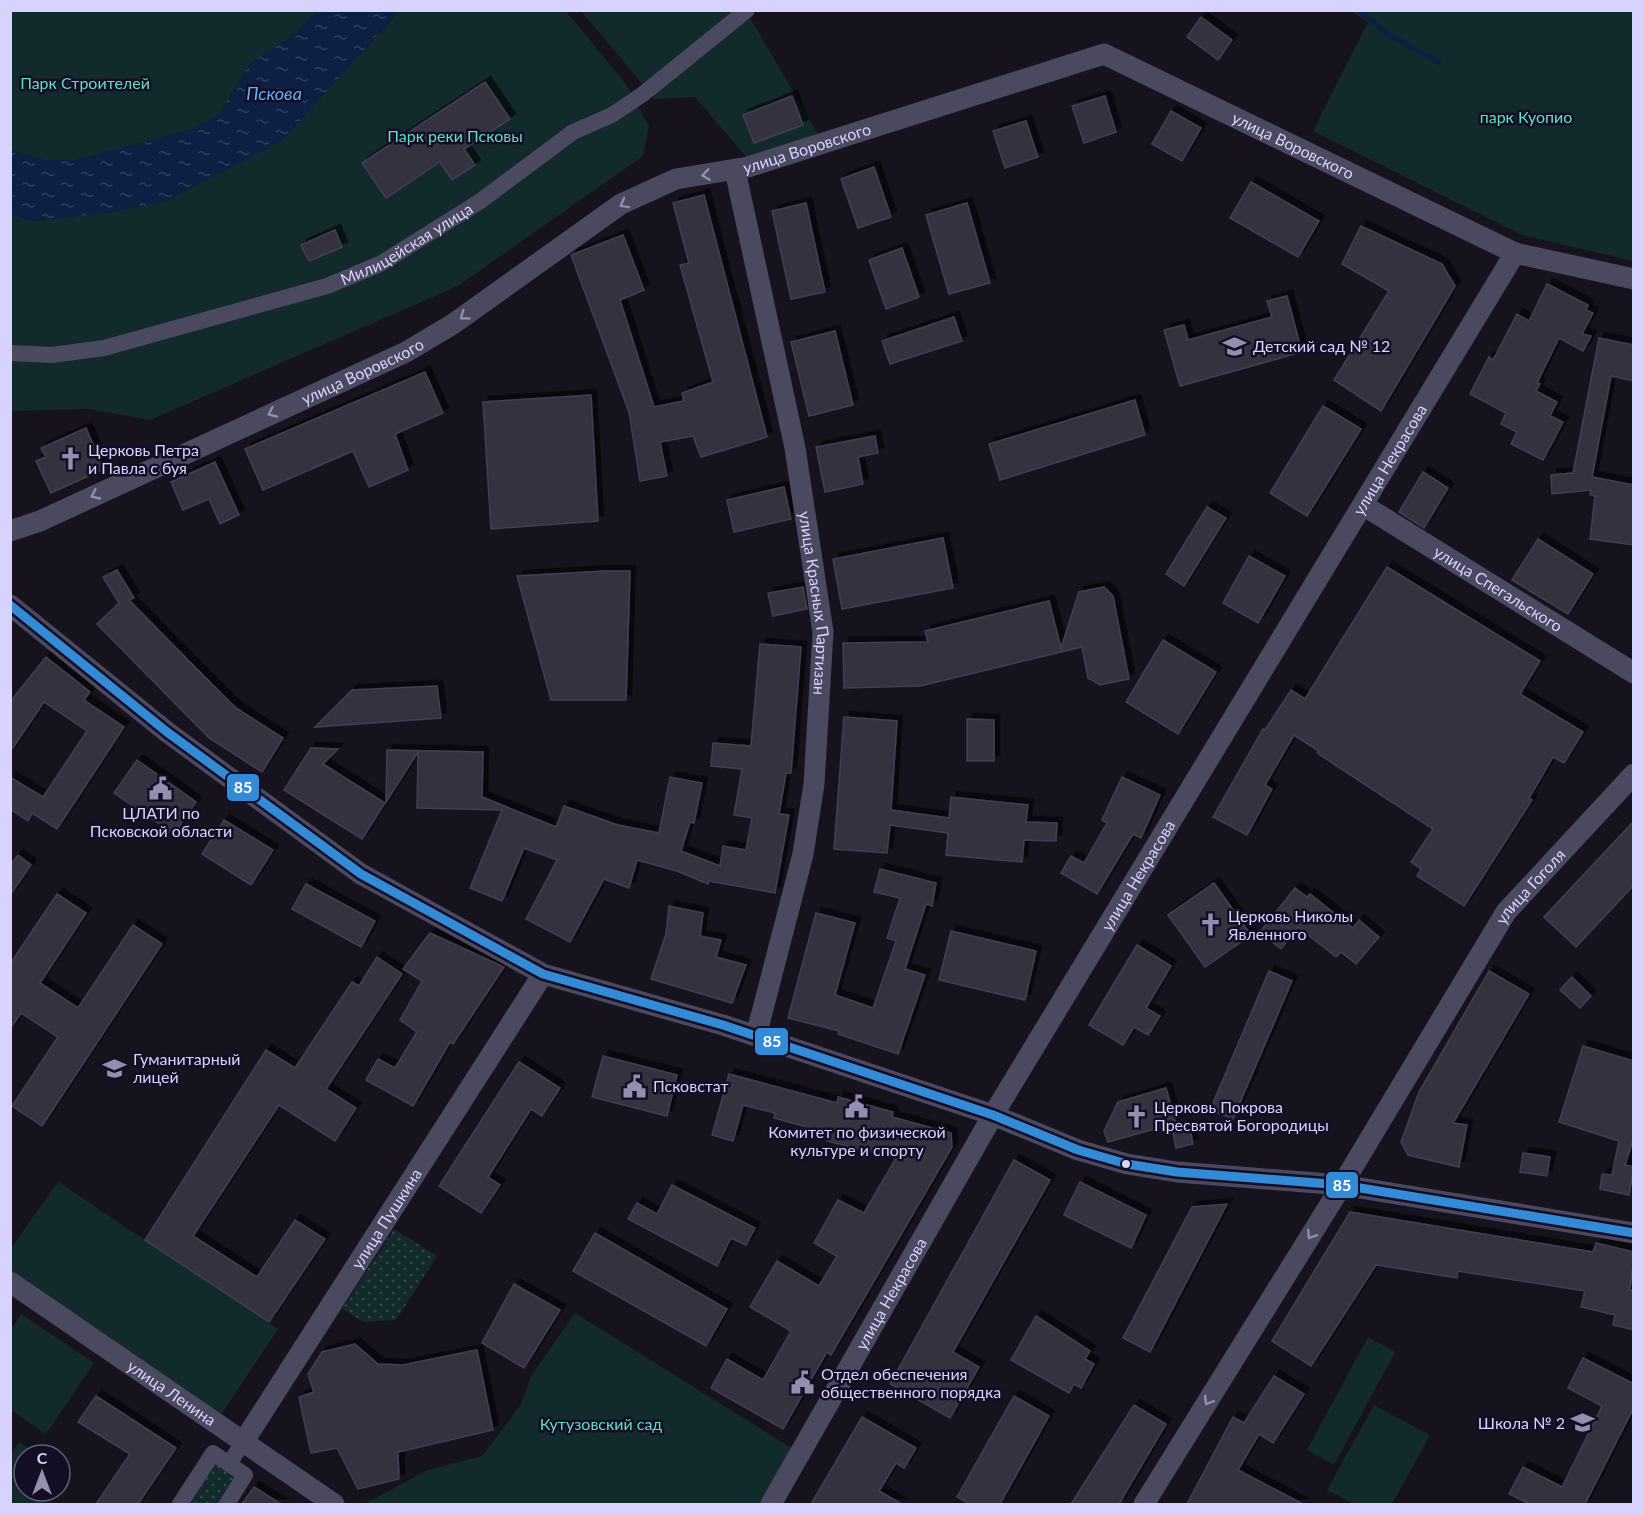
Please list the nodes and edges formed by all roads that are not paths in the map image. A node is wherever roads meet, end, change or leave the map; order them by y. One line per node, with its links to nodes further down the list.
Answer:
1 (747, 10): 5 (street, Милицейская улица)
2 (735, 170): 3 (street, улица Воровского); 7 (street, улица Воровского, one-way to 7); 12 (street, улица Красных Партизан)
3 (1515, 253): 4 (street, улица Воровского); 6 (street, улица Некрасова)
4 (1634, 279)
5 (10, 353)
6 (1363, 505): 9 (street, улица Спегальского); 13 (street, улица Некрасова)
7 (10, 531)
8 (10, 605): 11 (street)
9 (1634, 673)
10 (1634, 774): 14 (street, улица Гоголя)
11 (543, 974): 12 (street); 17 (street, улица Пушкина)
12 (756, 1036): 13 (street)
13 (993, 1115): 14 (street); 22 (street, улица Некрасова)
14 (1342, 1185): 15 (street); 23 (street, улица Гоголя, one-way to 23)
15 (1634, 1233)
16 (10, 1282): 17 (street, улица Ленина)
17 (244, 1441): 18 (street, улица Пушкина); 21 (street, улица Ленина)
18 (230, 1464): 19 (street); 20 (street)
19 (180, 1504)
20 (227, 1504)
21 (334, 1504)
22 (771, 1504)
23 (1144, 1504)

